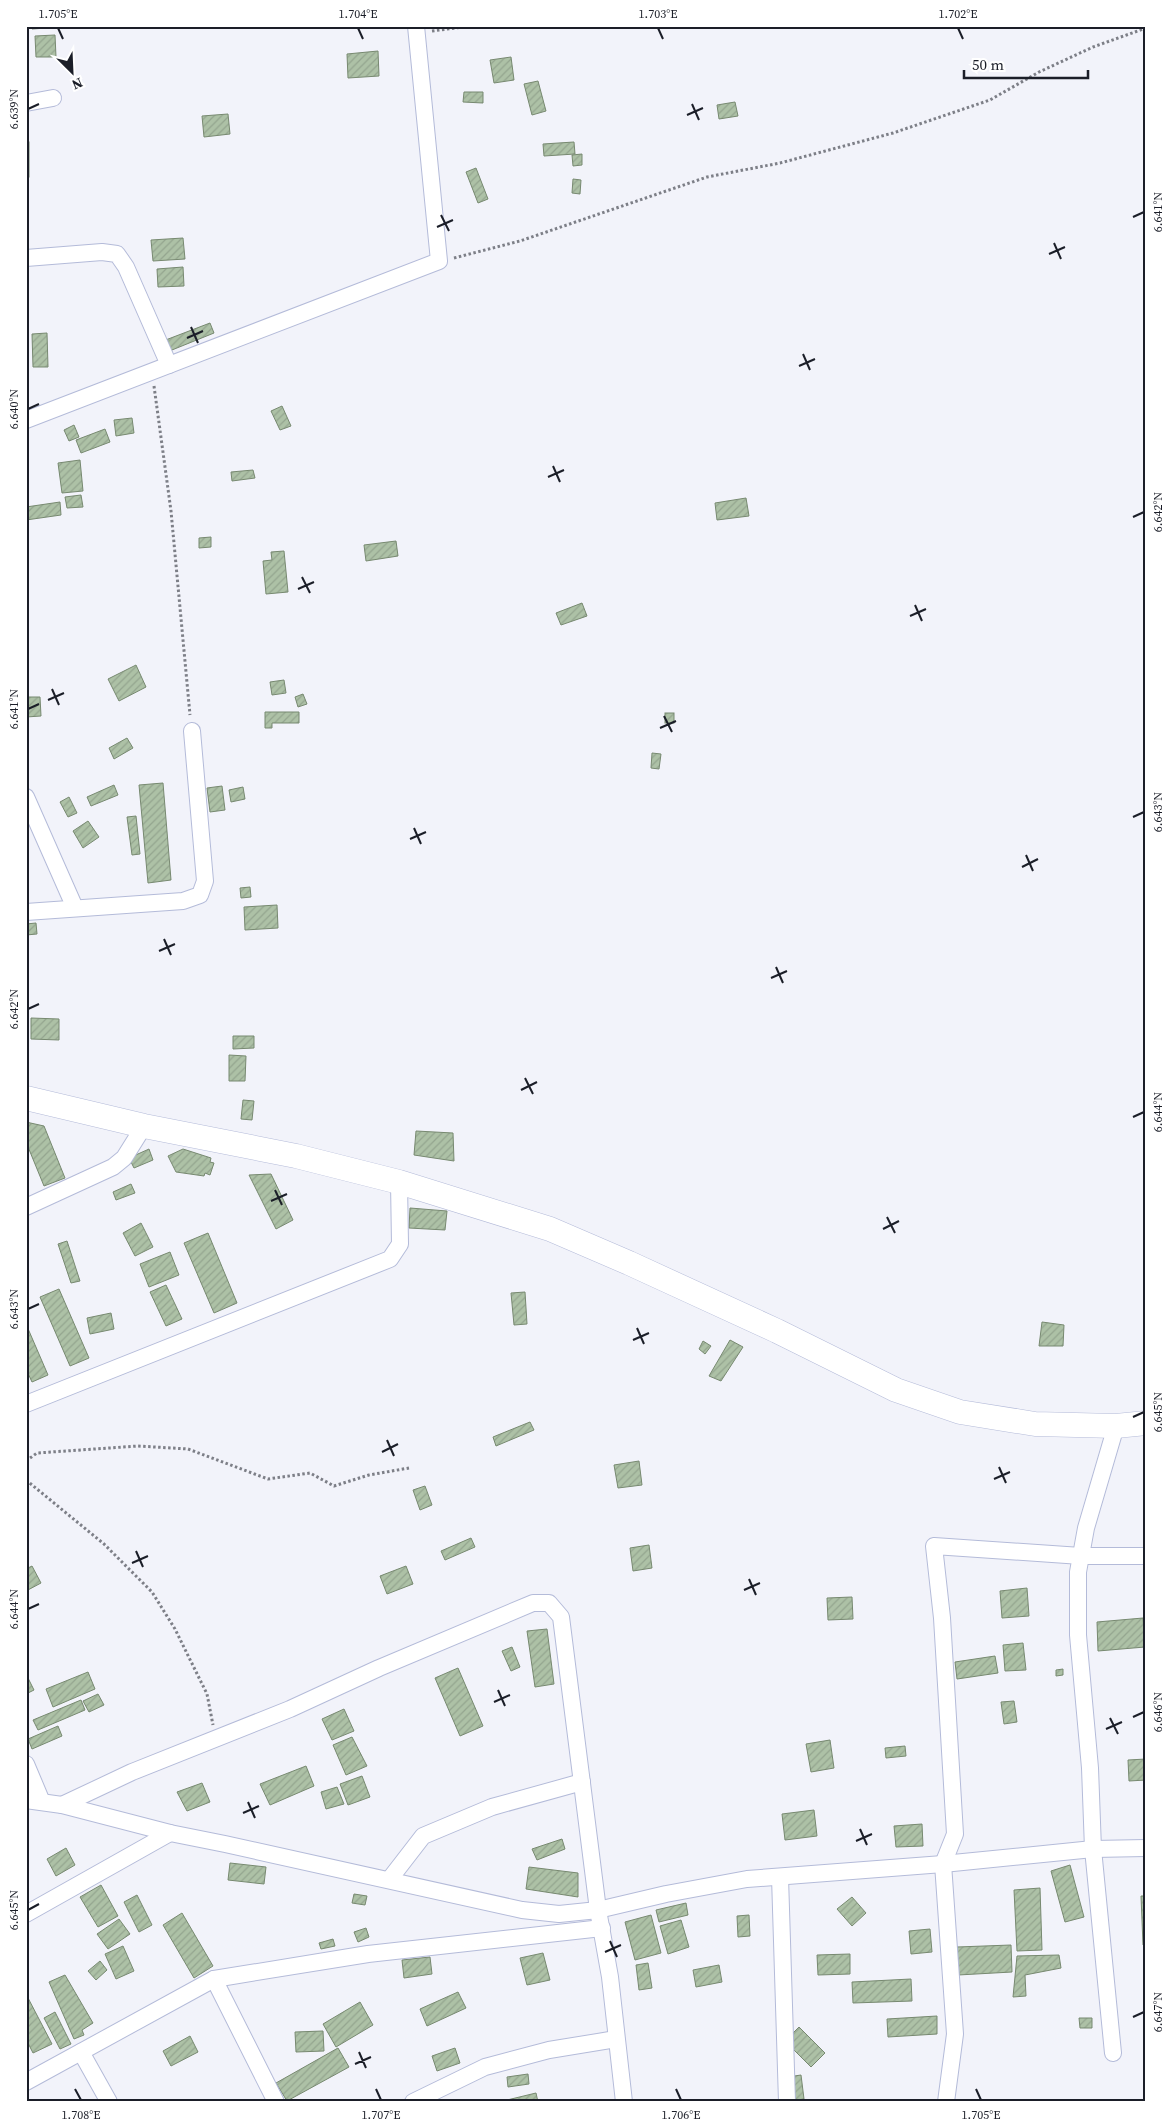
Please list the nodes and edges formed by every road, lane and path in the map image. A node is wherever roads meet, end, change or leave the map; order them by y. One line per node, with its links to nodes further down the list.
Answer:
1 (471, 26): 3 (path)
2 (1146, 28): 7 (path)
3 (416, 30): 7 (street)
4 (53, 98): 5 (street)
5 (26, 103)
6 (26, 258): 8 (street)
7 (439, 261): 8 (street)
8 (169, 365): 9 (street)
9 (152, 371): 10 (street); 11 (path)
10 (26, 420)
11 (192, 731): 13 (street)
12 (26, 797): 13 (street)
13 (75, 908): 14 (street)
14 (26, 912)
15 (26, 1098): 16 (main road)
16 (144, 1126): 17 (main road); 18 (street)
17 (399, 1182): 19 (street); 21 (main road)
18 (26, 1207)
19 (26, 1404)
20 (1146, 1423): 21 (main road)
21 (1116, 1426): 25 (street)
22 (26, 1461): 23 (path)
23 (408, 1468)
24 (26, 1480): 27 (path)
25 (1081, 1556): 26 (street); 34 (street); 35 (street)
26 (1146, 1556)
27 (216, 1738): 29 (street); 31 (street)
28 (26, 1764): 30 (street)
29 (582, 1782): 37 (street); 38 (street)
30 (34, 1801): 31 (street)
31 (62, 1805): 32 (street)
32 (170, 1834): 37 (street); 39 (street)
33 (1146, 1848): 34 (street)
34 (1093, 1849): 35 (street); 44 (street)
35 (943, 1864): 36 (street); 51 (street)
36 (780, 1876): 38 (street); 50 (street)
37 (389, 1880): 38 (street)
38 (598, 1910): 40 (street)
39 (26, 1914)
40 (602, 1928): 41 (street); 42 (street)
41 (214, 1979): 43 (street); 47 (street)
42 (616, 2039): 48 (street); 49 (street)
43 (81, 2052): 45 (street); 46 (street)
44 (1113, 2053)
45 (26, 2082)
46 (109, 2102)
47 (276, 2102)
48 (413, 2102)
49 (624, 2102)
50 (787, 2102)
51 (946, 2102)

